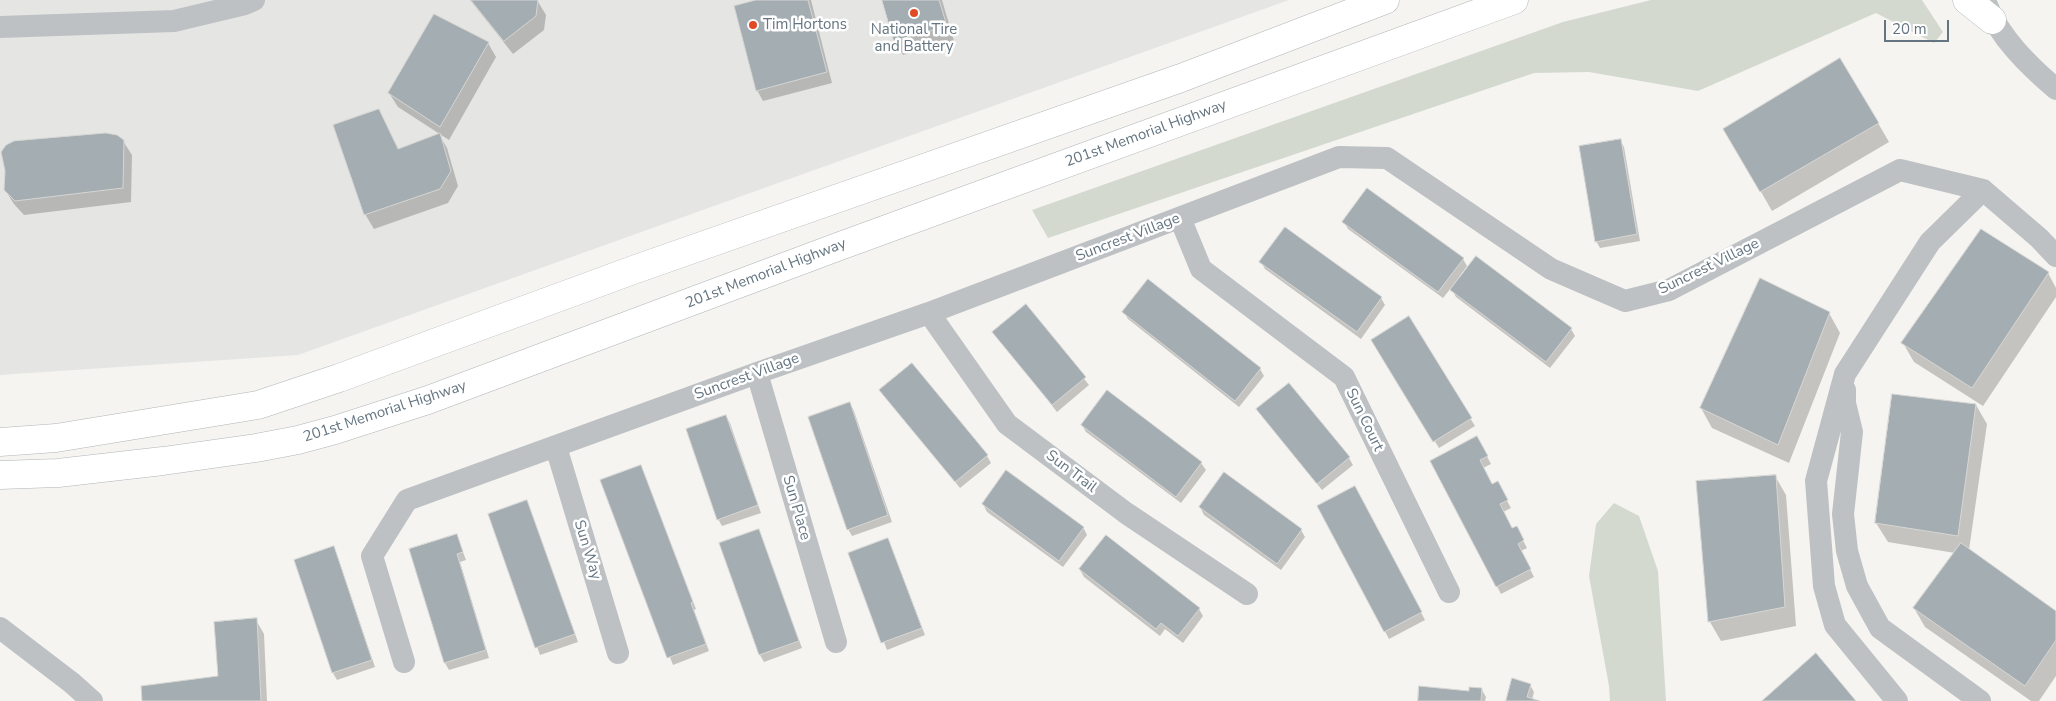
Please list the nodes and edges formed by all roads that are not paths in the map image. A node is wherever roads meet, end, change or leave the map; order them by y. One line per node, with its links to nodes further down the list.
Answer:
1 (254, 0): 6 (street)
2 (1385, 0): 14 (main road)
3 (1514, 0): 16 (main road, 201st Memorial Highway)
4 (1967, 0): 5 (main road)
5 (1990, 7): 7 (street)
6 (0, 27)
7 (2056, 89)
8 (1982, 190): 9 (street, Suncrest Village); 10 (street, Suncrest Village); 13 (street)
9 (1180, 218): 11 (street, Suncrest Village); 17 (street, Sun Court)
10 (2056, 256)
11 (929, 313): 12 (street, Suncrest Village); 18 (street, Sun Trail)
12 (757, 373): 15 (street, Suncrest Village); 20 (street, Sun Place)
13 (1845, 374): 24 (street); 25 (street)
14 (0, 442)
15 (556, 447): 21 (street, Sun Way); 22 (street, Suncrest Village)
16 (0, 476)
17 (1449, 592)
18 (1247, 594)
19 (0, 628): 23 (street)
20 (836, 642)
21 (618, 653)
22 (404, 662)
23 (92, 701)
24 (1897, 701)
25 (1980, 701)

